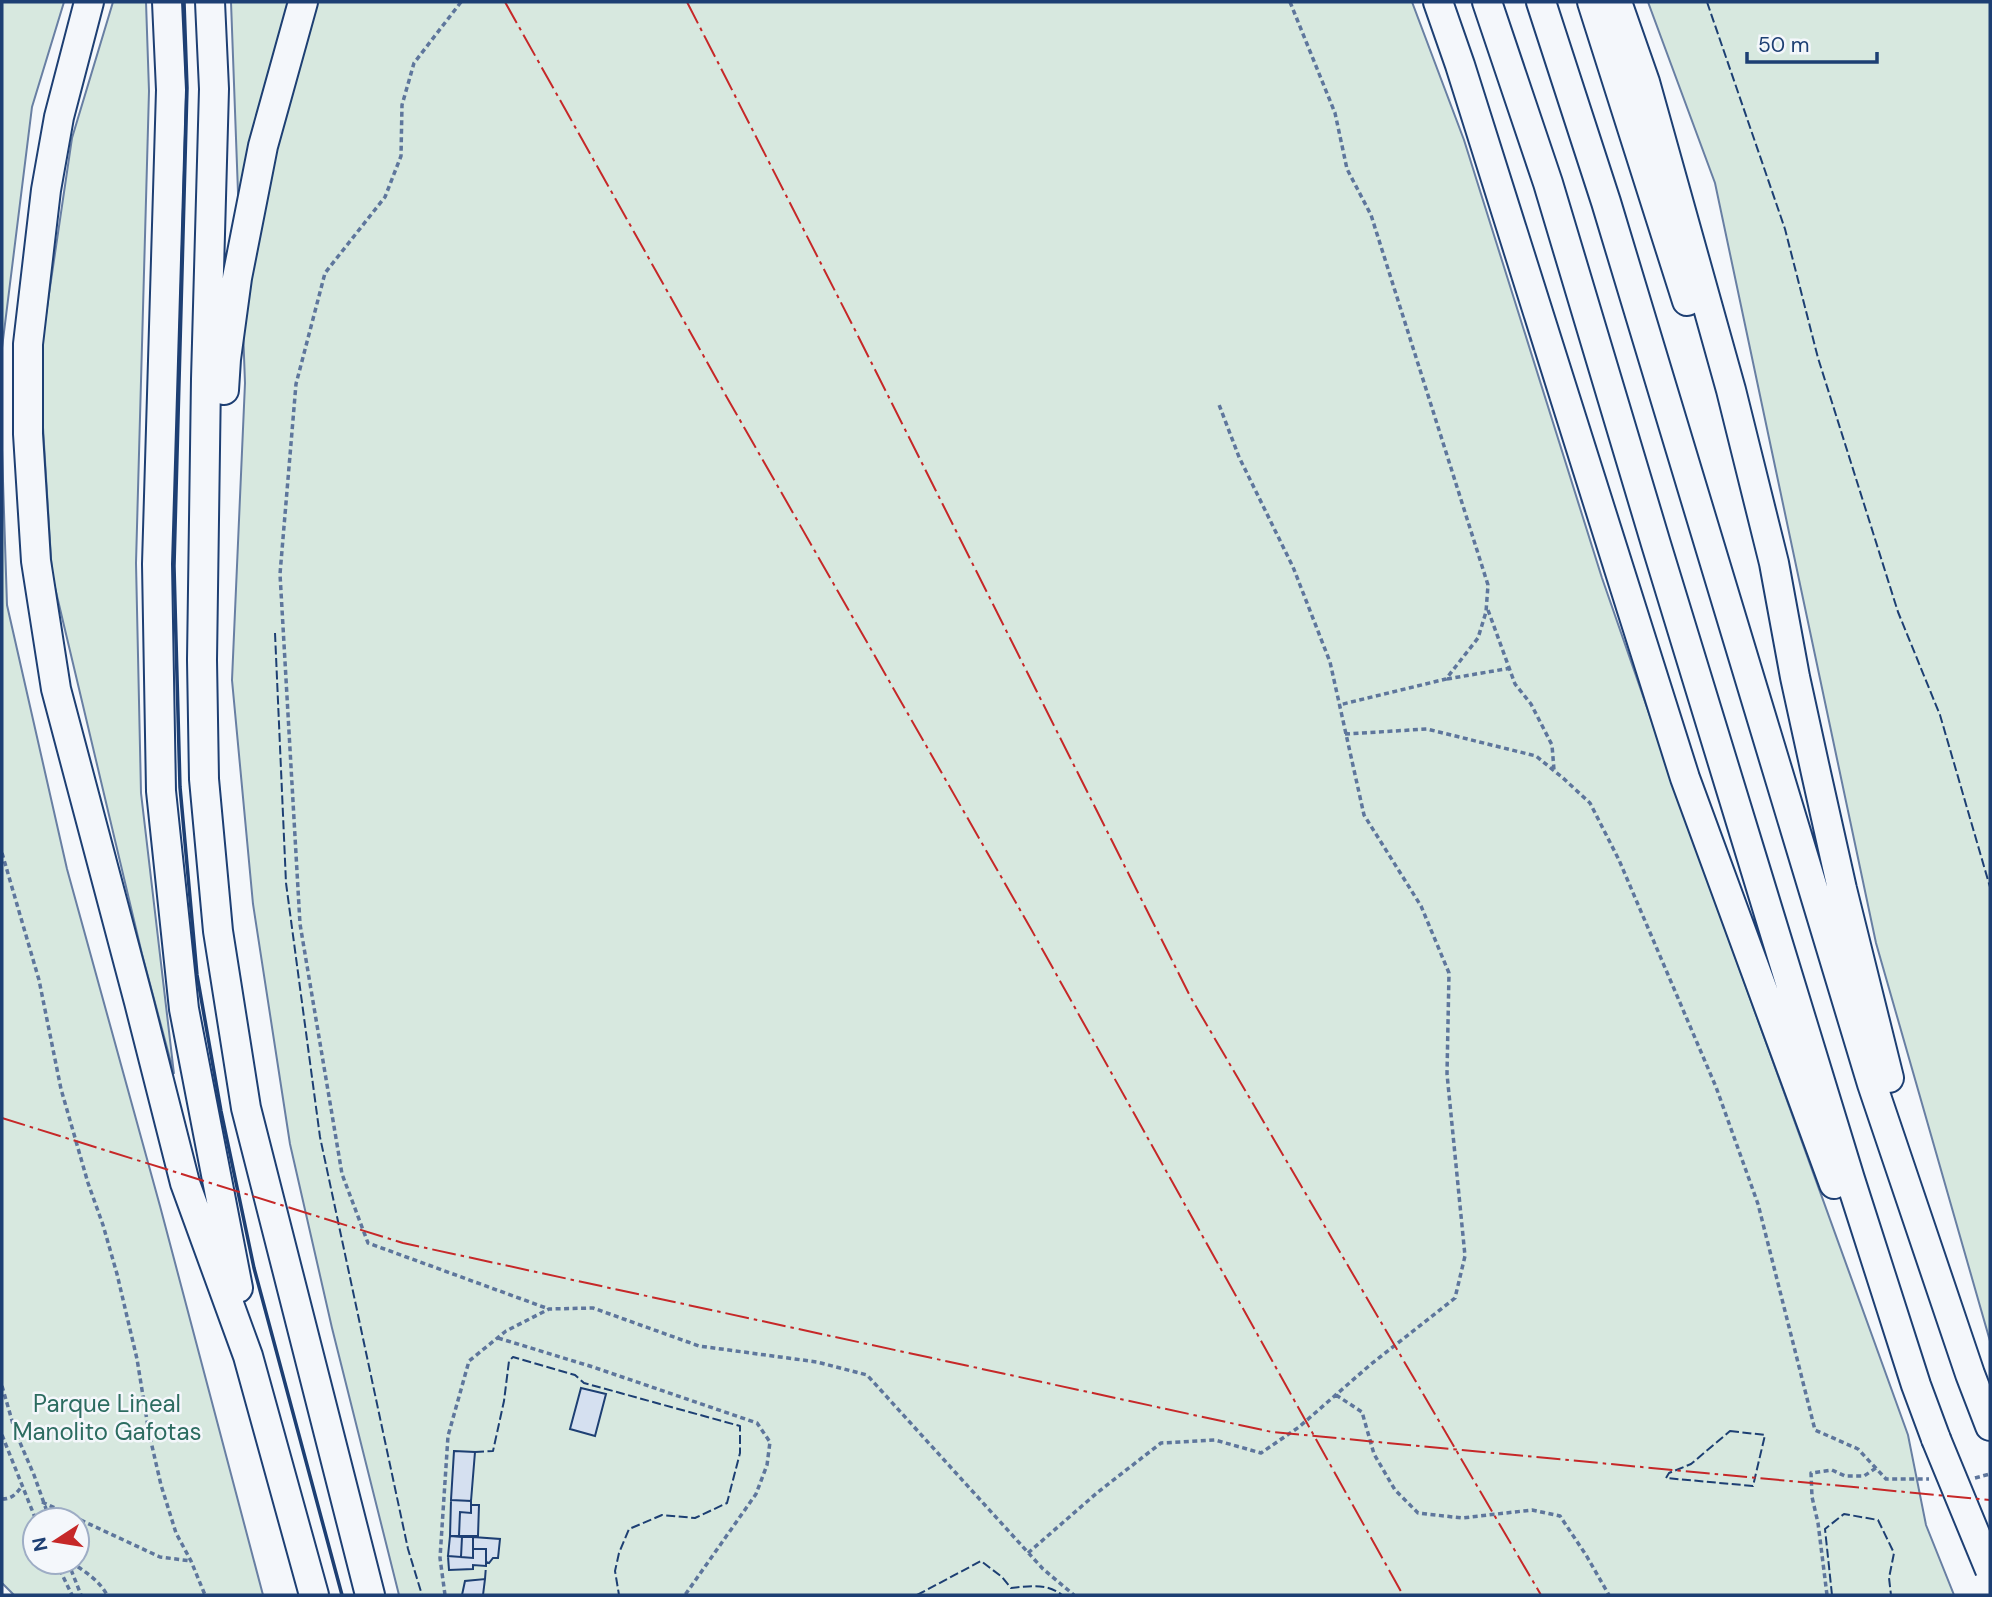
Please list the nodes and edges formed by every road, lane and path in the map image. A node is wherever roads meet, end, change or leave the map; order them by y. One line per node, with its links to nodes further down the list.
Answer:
1 (89, 2): 26 (highway)
2 (167, 2): 26 (highway)
3 (210, 2): 16 (highway)
4 (303, 2): 16 (highway)
5 (461, 2): 24 (path)
6 (1290, 2): 15 (path)
7 (1428, 2): 13 (highway)
8 (1438, 2): 13 (highway)
9 (1487, 2): 28 (highway)
10 (1541, 2): 27 (highway)
11 (1592, 2): 18 (highway)
12 (1617, 2): 18 (highway)
13 (1509, 220): 28 (highway)
14 (1218, 402): 20 (path)
15 (1486, 605): 17 (path); 19 (path)
16 (202, 660): 53 (highway)
17 (1511, 668): 19 (path); 22 (path)
18 (1794, 677): 27 (highway)
19 (1446, 679): 20 (path)
20 (1339, 705): 21 (path)
21 (1345, 734): 22 (path); 30 (path)
22 (1555, 771): 33 (path)
23 (2, 853): 43 (path)
24 (549, 1309): 25 (path); 42 (path)
25 (497, 1338): 54 (path); 55 (path)
26 (248, 1356): 52 (highway)
27 (1970, 1374): 31 (highway)
28 (1916, 1385): 44 (highway, bridge)
29 (2, 1386): 39 (path)
30 (1336, 1395): 42 (path); 57 (path)
31 (1988, 1422)
32 (2, 1435): 37 (path)
33 (1876, 1468): 35 (path); 58 (path)
34 (1990, 1474): 36 (path)
35 (1941, 1479)
36 (1968, 1479)
37 (22, 1486): 38 (path); 40 (path)
38 (2, 1499)
39 (42, 1502): 41 (path); 43 (path)
40 (30, 1506)
41 (44, 1506)
42 (1028, 1553): 56 (path)
43 (191, 1561): 51 (path)
44 (1990, 1570)
45 (62, 1576): 48 (path)
46 (74, 1576): 49 (path)
47 (90, 1576): 50 (path)
48 (72, 1595)
49 (81, 1595)
50 (107, 1595)
51 (205, 1595)
52 (314, 1595)
53 (370, 1595)
54 (445, 1595)
55 (685, 1595)
56 (1074, 1595)
57 (1609, 1595)
58 (1828, 1595)

